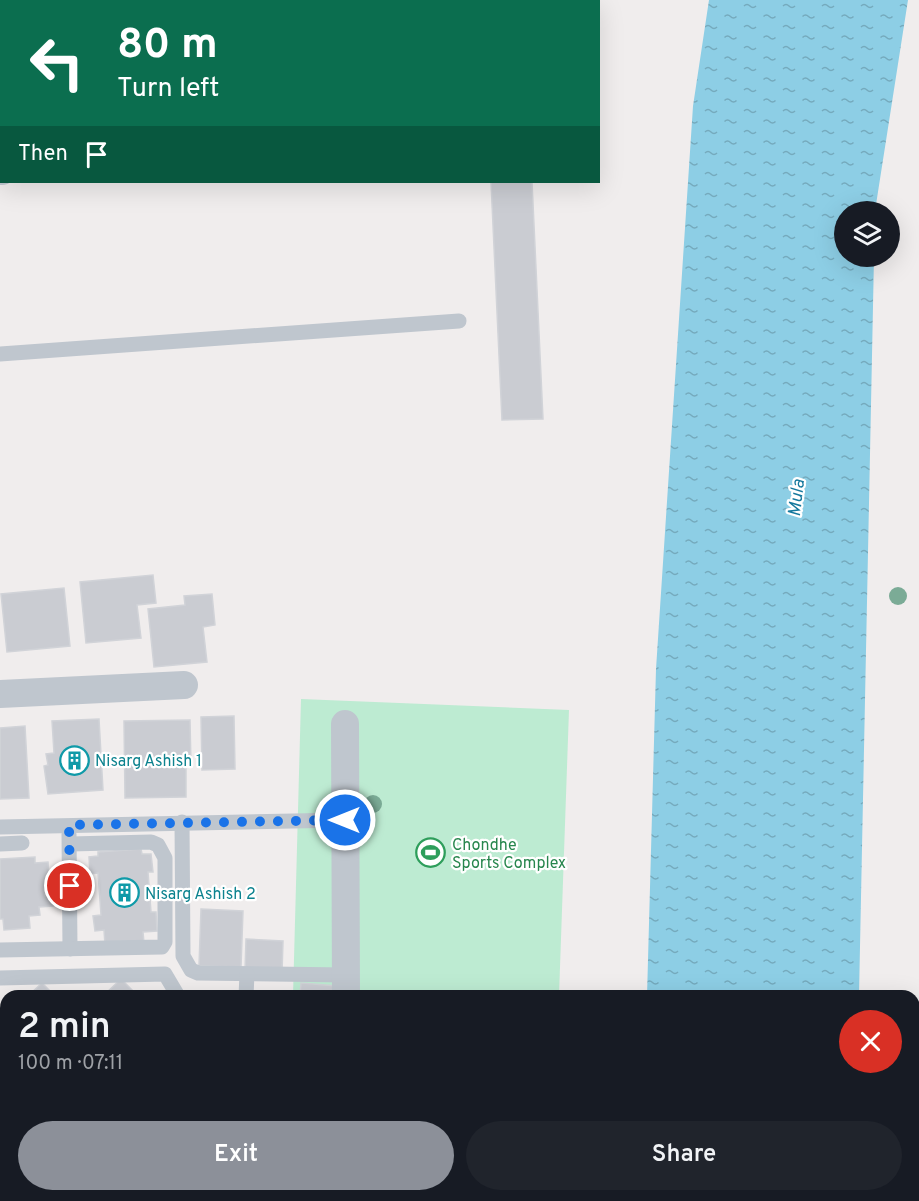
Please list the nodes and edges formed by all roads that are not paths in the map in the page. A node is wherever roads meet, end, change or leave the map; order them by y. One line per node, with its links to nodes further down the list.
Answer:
1 (459, 321): 2 (lane)
2 (0, 354)
3 (184, 685): 4 (street)
4 (0, 694)
5 (345, 724): 6 (street)
6 (345, 820): 7 (lane); 17 (street)
7 (182, 822): 8 (lane); 15 (lane)
8 (69, 825): 9 (lane); 12 (lane)
9 (0, 827)
10 (22, 843): 11 (lane)
11 (0, 844)
12 (70, 844): 13 (lane); 13 (lane)
13 (70, 949): 14 (lane)
14 (0, 950)
15 (247, 974): 17 (lane); 19 (lane)
16 (0, 978): 18 (lane)
17 (346, 986)
18 (174, 990)
19 (246, 990)

